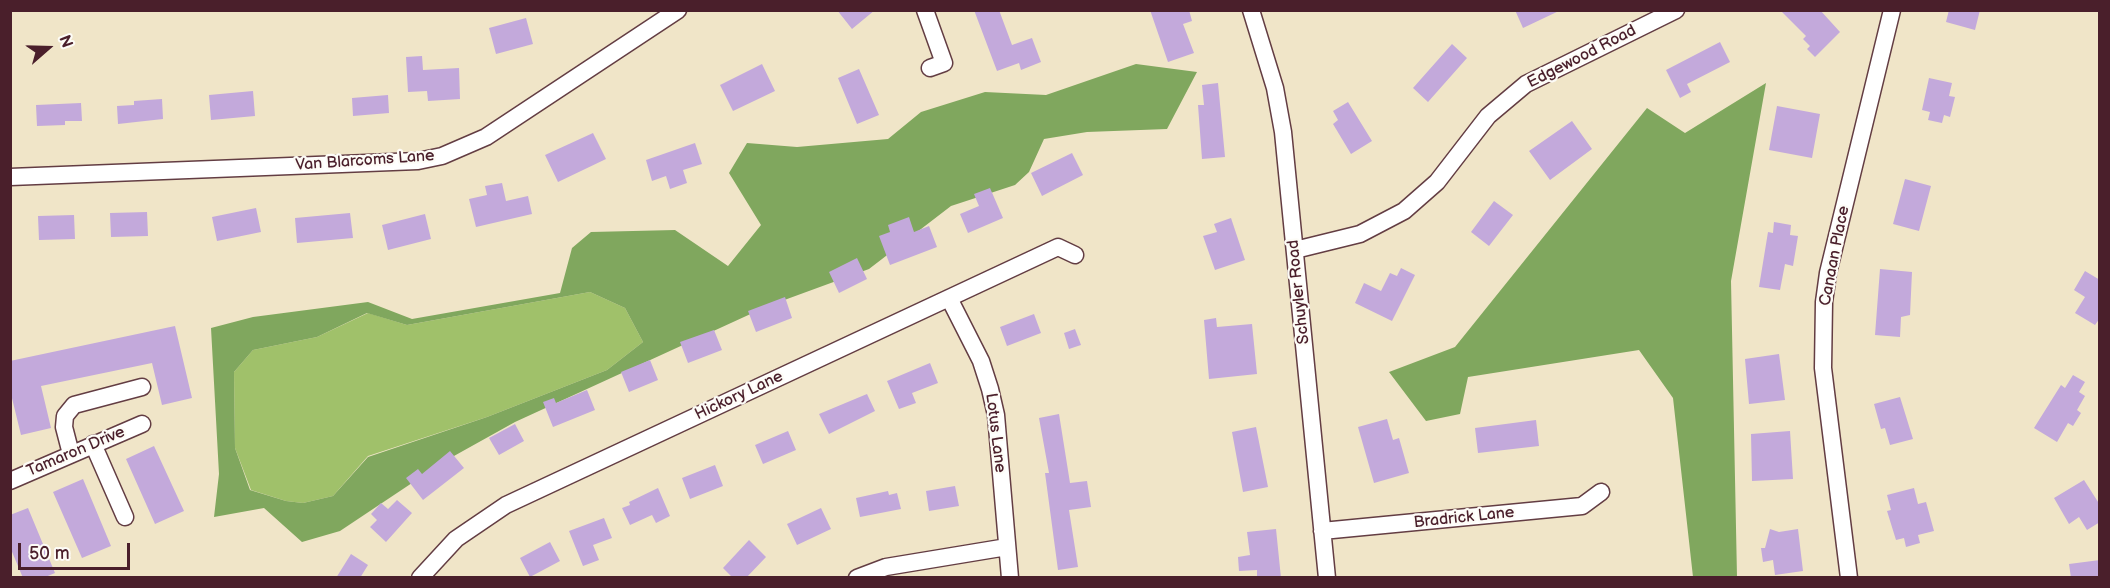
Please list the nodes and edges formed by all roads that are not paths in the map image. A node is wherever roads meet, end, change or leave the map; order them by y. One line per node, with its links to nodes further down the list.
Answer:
1 (678, 10): 7 (street, Van Blarcoms Lane)
2 (925, 10): 6 (street)
3 (1251, 10): 8 (street, Schuyler Road)
4 (1676, 10): 8 (street, Edgewood Road)
5 (1892, 10): 24 (street, Canaan Place)
6 (930, 68)
7 (10, 177)
8 (1295, 250): 18 (street, Schuyler Road)
9 (1075, 255): 10 (street, Hickory Lane)
10 (949, 297): 19 (street, Lotus Lane); 20 (street, Hickory Lane)
11 (142, 387): 14 (street)
12 (142, 424): 13 (street, Tamaron Drive)
13 (93, 444): 14 (street, Tamaron Drive); 17 (street)
14 (71, 454): 15 (street, Tamaron Drive)
15 (10, 481)
16 (1601, 492): 18 (street, Bradrick Lane)
17 (125, 517)
18 (1322, 531): 23 (street, Schuyler Road)
19 (1007, 547): 21 (street); 22 (street, Lotus Lane)
20 (420, 578)
21 (857, 578)
22 (1010, 578)
23 (1327, 578)
24 (1849, 578)

